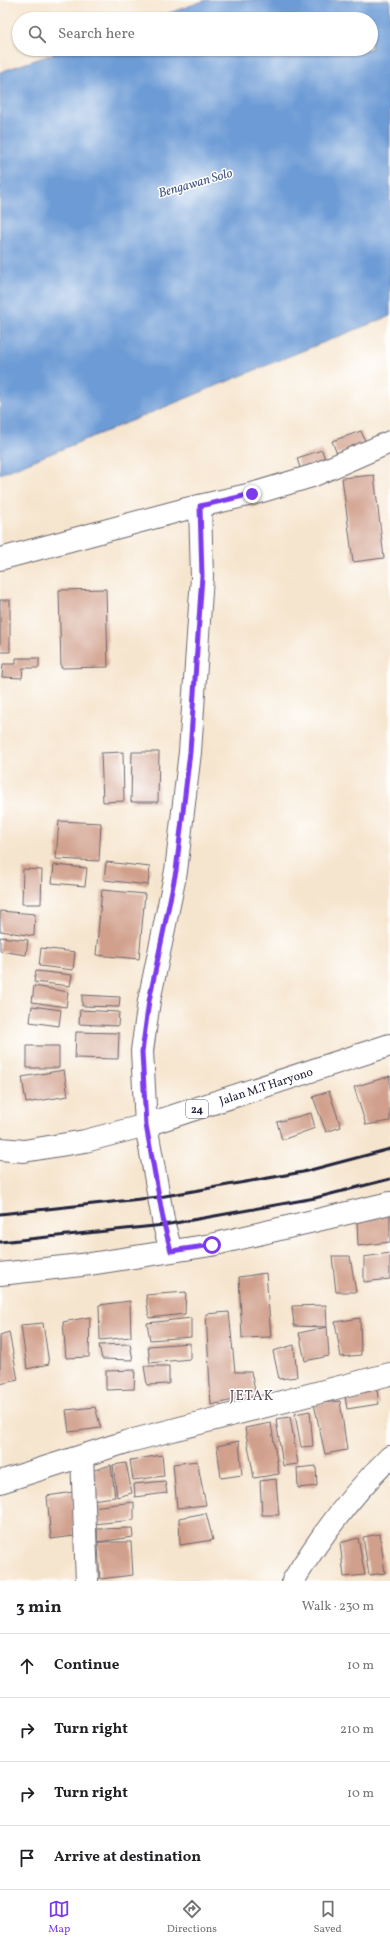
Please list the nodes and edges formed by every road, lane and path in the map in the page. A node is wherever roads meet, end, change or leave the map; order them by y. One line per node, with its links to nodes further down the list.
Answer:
1 (390, 442): 2 (main road)
2 (200, 506): 3 (main road); 5 (main road)
3 (0, 559)
4 (390, 1046): 5 (main road, Jalan M.T Haryono / 24)
5 (146, 1125): 6 (main road, Jalan M.T Haryono / 24); 8 (main road)
6 (0, 1149)
7 (390, 1203): 8 (main road)
8 (171, 1251): 9 (main road)
9 (0, 1274)
10 (390, 1374): 11 (main road)
11 (82, 1456): 13 (main road); 14 (main road)
12 (390, 1457): 15 (main road)
13 (0, 1482)
14 (87, 1581)
15 (294, 1581)

